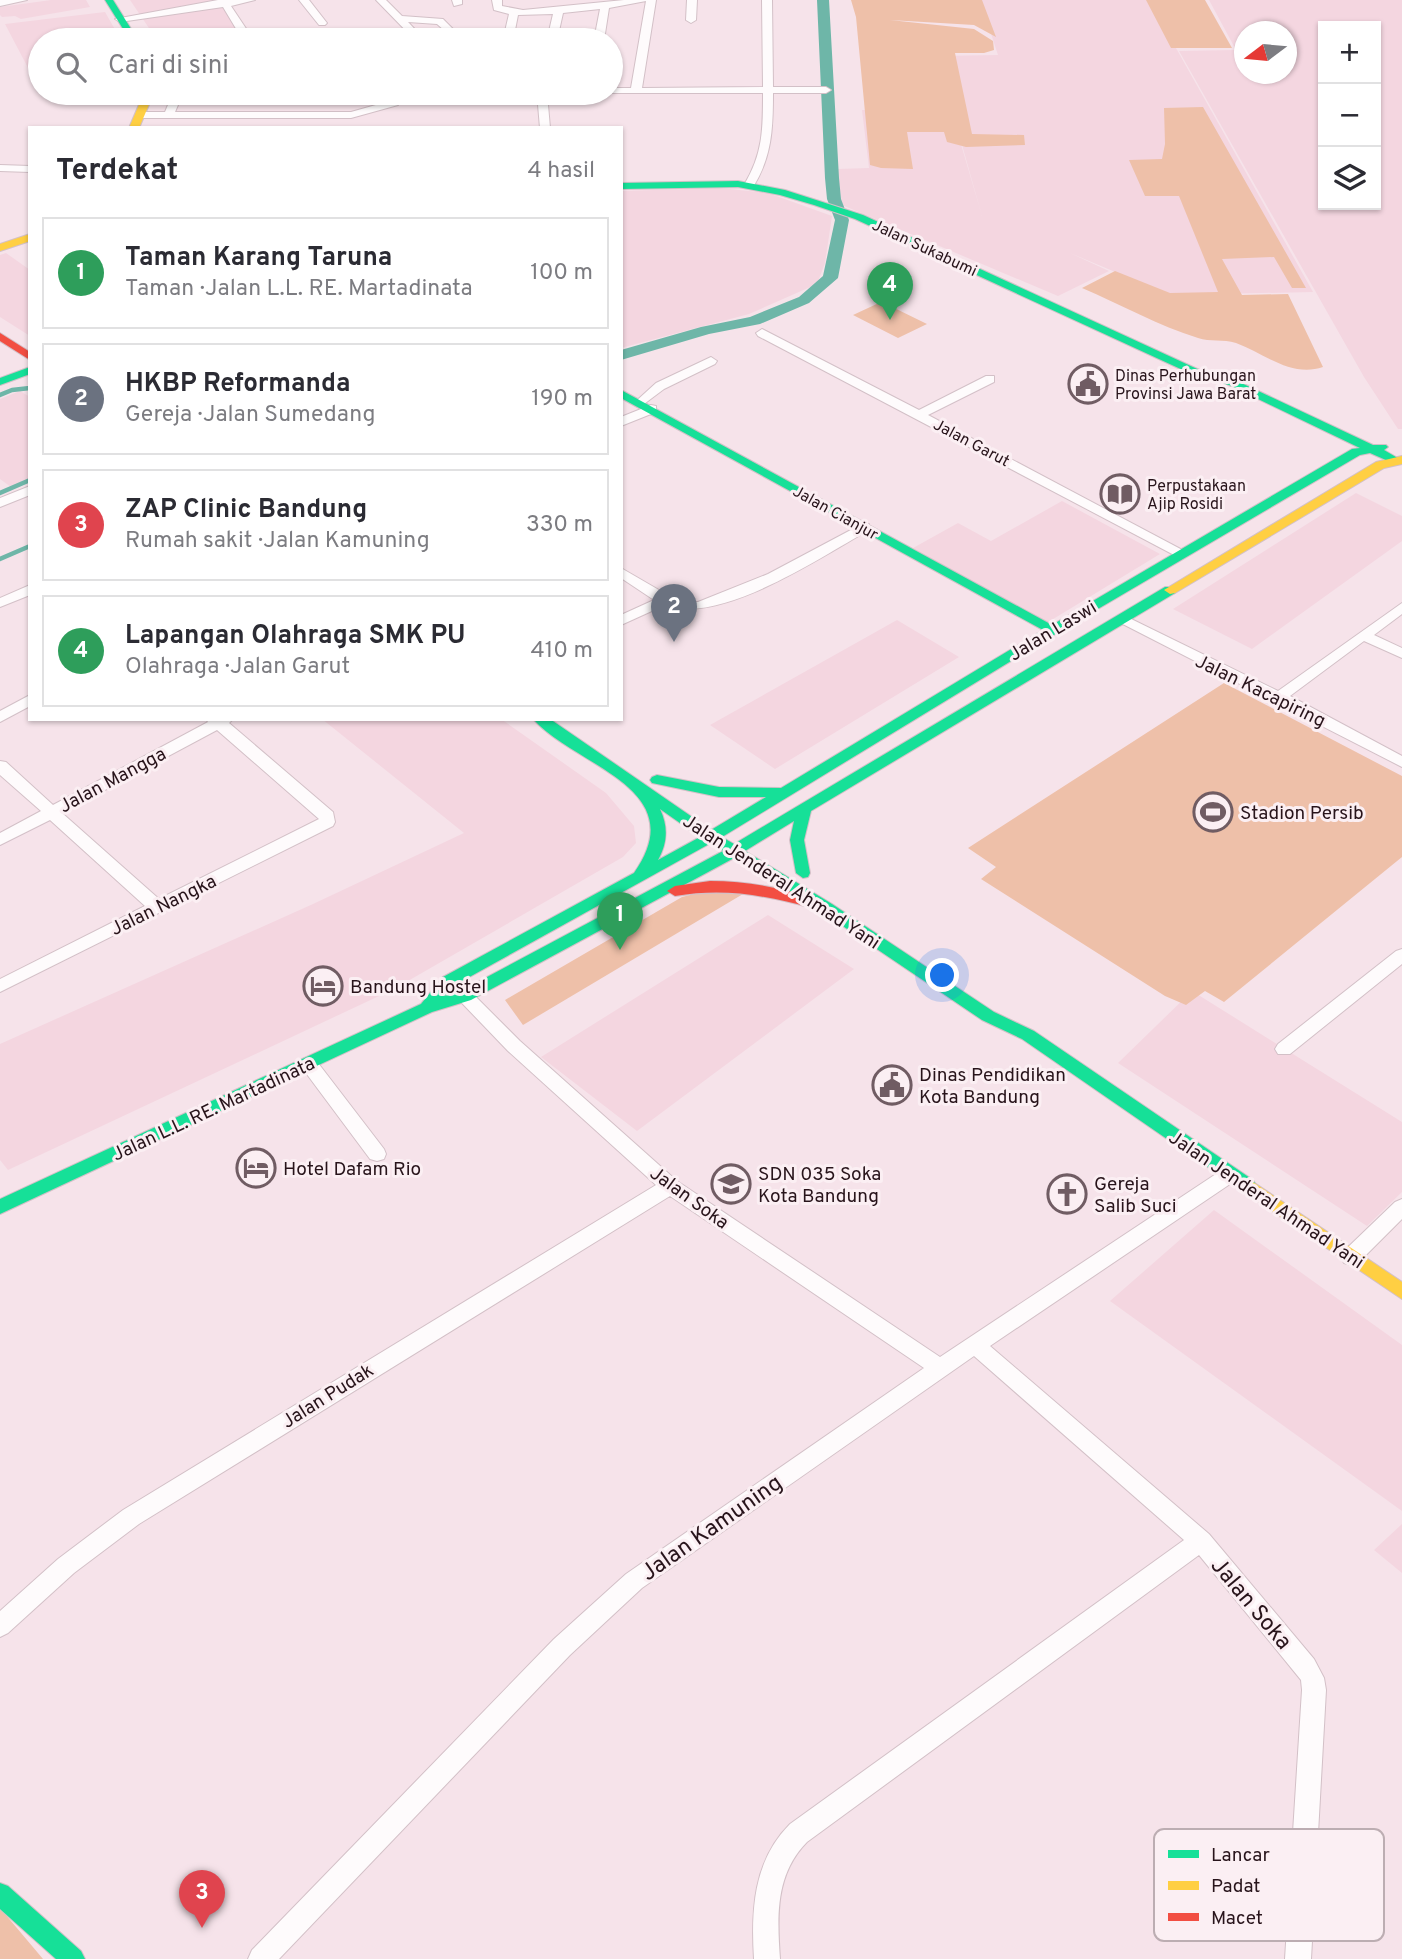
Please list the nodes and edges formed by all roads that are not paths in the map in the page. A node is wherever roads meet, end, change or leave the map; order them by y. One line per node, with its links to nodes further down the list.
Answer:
1 (22, 0): 11 (street)
2 (109, 0): 18 (main road)
3 (250, 0): 10 (street)
4 (304, 0): 21 (street)
5 (381, 0): 19 (street)
6 (651, 0): 31 (street)
7 (692, 0): 20 (street)
8 (767, 0): 32 (street)
9 (635, 1): 15 (street)
10 (224, 2): 18 (street); 23 (street)
11 (0, 4)
12 (497, 4): 17 (street)
13 (586, 4): 15 (street); 16 (street)
14 (540, 5): 16 (street); 17 (street)
15 (605, 6): 28 (street)
16 (559, 10): 27 (street)
17 (514, 12): 26 (street)
18 (120, 19): 22 (main road)
19 (399, 19): 24 (street); 25 (street)
20 (691, 20)
21 (322, 23)
22 (126, 28)
23 (241, 28)
24 (408, 28)
25 (447, 28)
26 (511, 28)
27 (555, 28)
28 (601, 28)
29 (826, 90): 32 (street)
30 (623, 91): 31 (street)
31 (636, 92): 32 (street)
32 (766, 92): 44 (street)
33 (145, 105): 39 (main road)
34 (173, 105): 37 (street)
35 (387, 105): 38 (street)
36 (543, 105): 41 (street)
37 (169, 115): 38 (street); 39 (street)
38 (351, 115): 40 (street)
39 (139, 122)
40 (345, 126)
41 (545, 126)
42 (0, 168): 43 (street)
43 (28, 169)
44 (749, 185): 45 (main road, Jalan Sukabumi); 60 (main road, Jalan Sukabumi)
45 (623, 186)
46 (28, 223): 48 (main road)
47 (28, 230): 50 (main road)
48 (0, 233)
49 (28, 238): 51 (main road)
50 (0, 240)
51 (0, 248)
52 (762, 334): 64 (street, Jalan Garut)
53 (0, 336): 56 (main road)
54 (0, 352): 57 (main road)
55 (711, 361): 63 (street)
56 (28, 366)
57 (28, 366)
58 (28, 368): 61 (main road)
59 (990, 379): 64 (street)
60 (1212, 379): 66 (main road, Jalan Sukabumi); 67 (main road, Jalan Sukabumi)
61 (0, 382)
62 (623, 394): 63 (main road, Jalan Cianjur)
63 (645, 406): 65 (street); 71 (main road, Jalan Cianjur)
64 (920, 414): 72 (street, Jalan Garut)
65 (623, 421)
66 (1372, 448): 67 (main road, Jalan Laswi); 68 (main road, Jalan Laswi)
67 (1356, 452): 68 (main road, Jalan Sukabumi); 72 (main road, Jalan Laswi)
68 (1395, 458): 79 (main road, Jalan Laswi)
69 (28, 491): 70 (street)
70 (0, 503)
71 (864, 527): 75 (street); 80 (main road, Jalan Cianjur)
72 (1181, 553): 80 (main road, Jalan Laswi)
73 (623, 573): 75 (street)
74 (28, 590): 76 (street)
75 (664, 600): 78 (street)
76 (0, 603)
77 (1402, 607): 81 (street)
78 (623, 620)
79 (1120, 620): 83 (street, Jalan Kacapiring); 96 (main road, Jalan Laswi)
80 (1052, 630): 94 (main road, Jalan Laswi)
81 (1363, 635): 82 (street); 83 (street)
82 (1402, 654)
83 (1279, 696): 90 (street, Jalan Kacapiring)
84 (28, 701): 85 (street)
85 (0, 717)
86 (217, 721): 97 (street, Jalan Mangga)
87 (220, 721): 108 (street, Jalan Nangka)
88 (543, 721): 93 (main road, Jalan Jenderal Ahmad Yani)
89 (569, 721): 92 (main road, Jalan Jenderal Ahmad Yani)
90 (1402, 762)
91 (0, 766): 97 (street)
92 (657, 780): 94 (main road); 95 (main road, Jalan Jenderal Ahmad Yani)
93 (642, 789): 100 (main road, Jalan Jenderal Ahmad Yani); 105 (main road)
94 (784, 793): 99 (main road, Jalan Laswi)
95 (692, 802)
96 (805, 808): 102 (main road, Jalan Laswi); 104 (main road, Jalan Jenderal Ahmad Yani)
97 (51, 812): 101 (street, Jalan Mangga); 108 (street)
98 (716, 817): 99 (main road, Jalan Jenderal Ahmad Yani)
99 (730, 826): 100 (main road, Jalan Laswi); 102 (main road, Jalan Jenderal Ahmad Yani)
100 (711, 837): 103 (main road, Jalan Jenderal Ahmad Yani); 105 (main road, Jalan L.L. RE. Martadinata)
101 (0, 840)
102 (759, 844): 103 (main road, Jalan Laswi)
103 (734, 851): 106 (main road, Jalan L.L. RE. Martadinata); 107 (main road, Jalan Jenderal Ahmad Yani)
104 (784, 861)
105 (634, 882): 114 (main road, Jalan L.L. RE. Martadinata)
106 (653, 896): 107 (main road); 112 (main road, Jalan L.L. RE. Martadinata)
107 (831, 901): 109 (main road, Jalan Jenderal Ahmad Yani); 115 (main road, Jalan Jenderal Ahmad Yani)
108 (157, 907): 111 (street, Jalan Nangka)
109 (868, 916)
110 (1402, 956): 116 (street)
111 (0, 986)
112 (465, 996): 114 (main road, Jalan L.L. RE. Martadinata); 120 (street, Jalan Soka)
113 (999, 1002): 115 (main road, Jalan Jenderal Ahmad Yani)
114 (426, 1008): 117 (main road, Jalan L.L. RE. Martadinata)
115 (1028, 1035): 119 (main road, Jalan Jenderal Ahmad Yani)
116 (1284, 1049)
117 (309, 1064): 118 (street); 121 (main road, Jalan L.L. RE. Martadinata)
118 (377, 1154)
119 (1229, 1175): 123 (main road, Jalan Jenderal Ahmad Yani); 125 (street, Jalan Kamuning)
120 (670, 1186): 126 (street, Jalan Soka); 128 (street, Jalan Pudak)
121 (0, 1207)
122 (1402, 1207): 123 (street)
123 (1351, 1257): 124 (main road, Jalan Jenderal Ahmad Yani)
124 (1402, 1292)
125 (976, 1346): 126 (street, Jalan Kamuning); 127 (street, Jalan Soka)
126 (940, 1368): 133 (street, Jalan Kamuning)
127 (1201, 1541): 129 (street, Jalan Soka); 134 (street)
128 (0, 1626)
129 (1306, 1829)
130 (0, 1894): 132 (main road)
131 (1299, 1941): 135 (street, Jalan Soka)
132 (73, 1959)
133 (261, 1959)
134 (767, 1959)
135 (1298, 1959)

